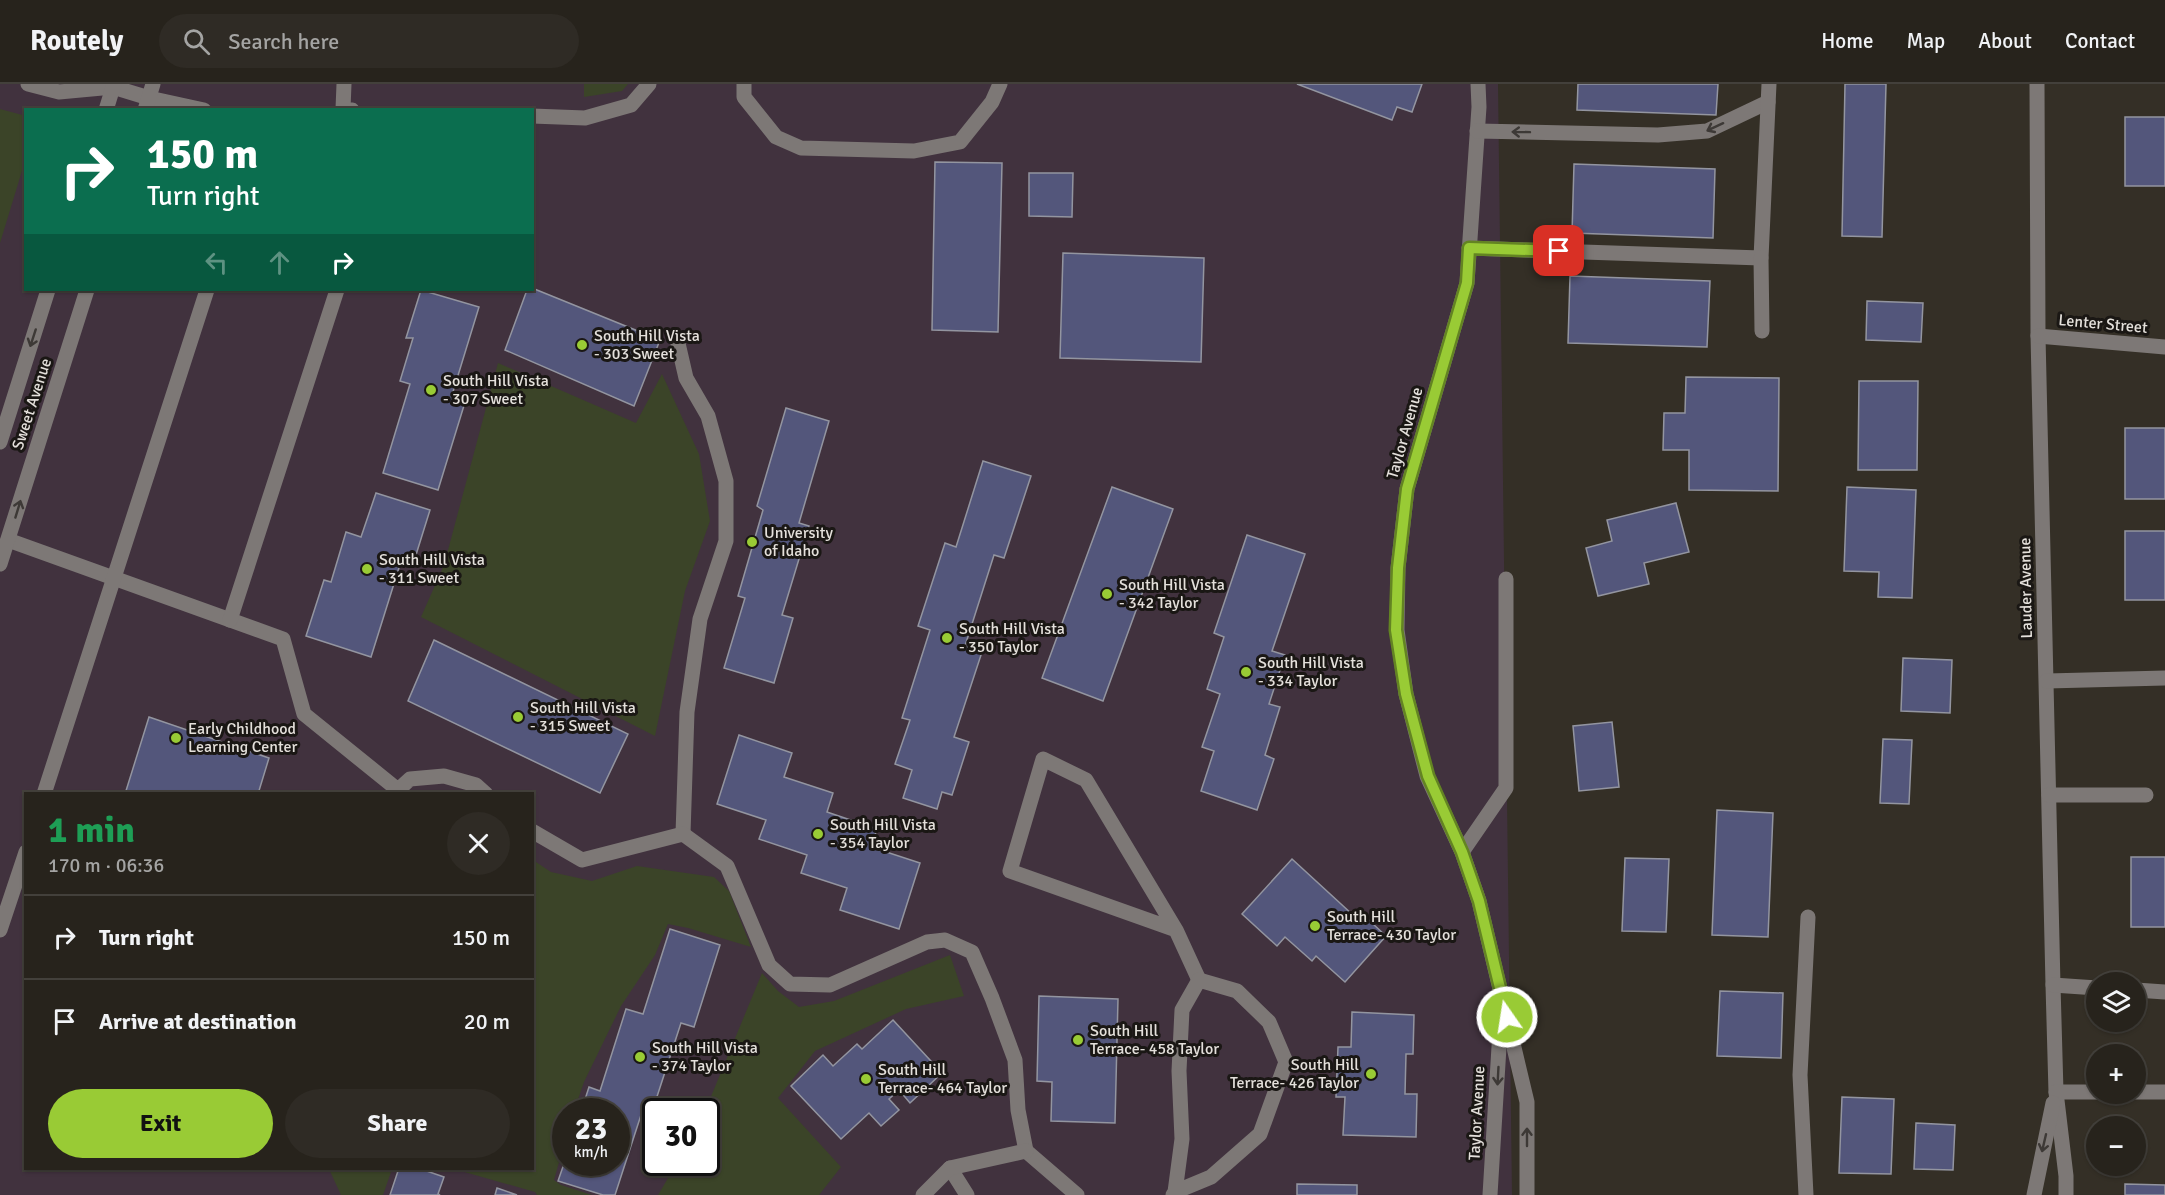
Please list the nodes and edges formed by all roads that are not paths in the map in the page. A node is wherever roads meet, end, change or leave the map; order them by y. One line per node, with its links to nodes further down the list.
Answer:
1 (28, 84): 9 (street)
2 (344, 84): 14 (street)
3 (649, 84): 15 (street)
4 (744, 84): 5 (street)
5 (1000, 84)
6 (1478, 84): 16 (street, Taylor Avenue)
7 (1769, 84): 11 (street)
8 (2037, 84): 24 (street, Lauder Avenue)
9 (112, 85): 10 (street); 12 (street)
10 (149, 97): 13 (street)
11 (1768, 102): 16 (street, one-way to 16); 18 (street)
12 (106, 108)
13 (196, 108)
14 (342, 108)
15 (534, 116)
16 (1477, 130): 17 (street, Taylor Avenue)
17 (1469, 248): 18 (street); 41 (street, Taylor Avenue)
18 (1761, 258): 23 (street)
19 (48, 291): 27 (street, Sweet Avenue, one-way to 27)
20 (87, 291): 28 (street, Sweet Avenue, one-way to 20)
21 (207, 291): 30 (street)
22 (337, 291): 32 (street)
23 (1762, 332)
24 (2038, 336): 26 (street, Lenter Street); 34 (street, Lauder Avenue)
25 (677, 339): 40 (street)
26 (2165, 347)
27 (0, 442)
28 (8, 540): 29 (street, Sweet Avenue); 30 (street)
29 (0, 564)
30 (112, 578): 32 (street); 35 (street)
31 (1506, 579): 41 (street)
32 (230, 620): 36 (street)
33 (2165, 678): 34 (street)
34 (2047, 681): 37 (street, Lauder Avenue)
35 (45, 792)
36 (484, 792)
37 (2049, 795): 38 (street); 47 (street, Lauder Avenue)
38 (2146, 795)
39 (534, 832): 40 (street)
40 (683, 834): 56 (street)
41 (1462, 852): 51 (street, Taylor Avenue)
42 (24, 858): 44 (street)
43 (1808, 917): 64 (street)
44 (0, 930)
45 (1176, 930): 45 (street); 46 (street)
46 (1199, 980): 58 (street); 58 (street)
47 (2053, 985): 48 (street); 52 (street, Lauder Avenue)
48 (2086, 987)
49 (2146, 991): 50 (street)
50 (2165, 992)
51 (1502, 996): 62 (street, Taylor Avenue, one-way to 62); 63 (street, Taylor Avenue, one-way to 51)
52 (2056, 1092): 53 (street); 65 (street, Lauder Avenue, one-way to 65); 66 (street, Lauder Avenue)
53 (2086, 1092)
54 (2146, 1092): 55 (street)
55 (2165, 1092)
56 (1026, 1151): 57 (street); 61 (street)
57 (951, 1168): 59 (street); 60 (street)
58 (1174, 1194)
59 (923, 1195)
60 (967, 1195)
61 (1077, 1195)
62 (1491, 1195)
63 (1527, 1195)
64 (1806, 1195)
65 (2034, 1195)
66 (2066, 1195)

